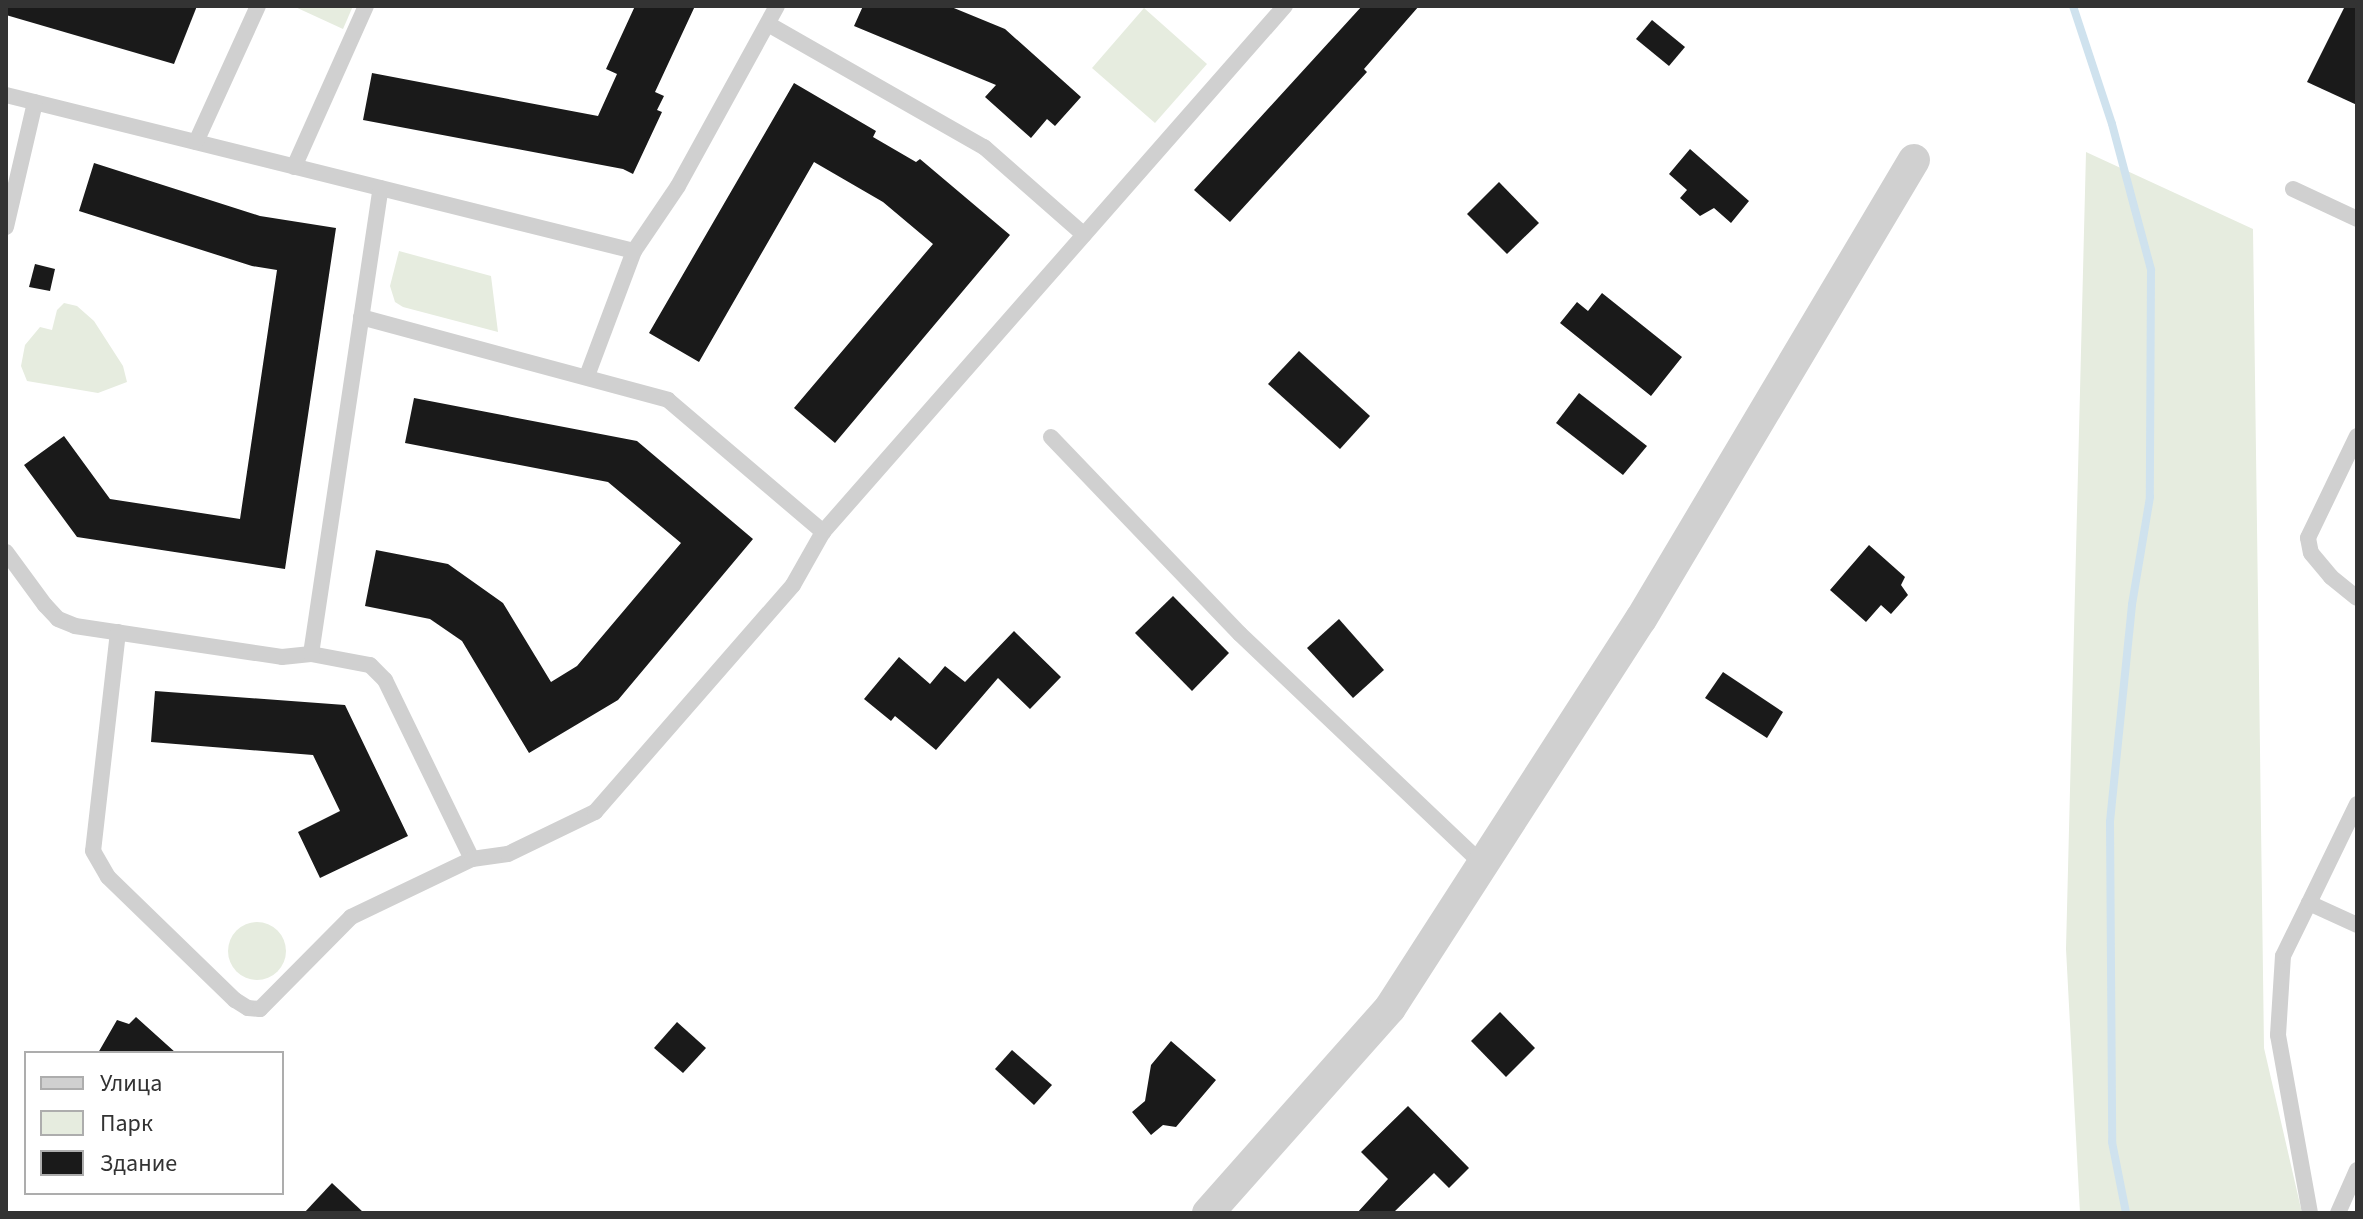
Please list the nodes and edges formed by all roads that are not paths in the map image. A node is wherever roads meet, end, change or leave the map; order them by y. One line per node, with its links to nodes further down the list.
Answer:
1 (258, 6): 8 (lane)
2 (366, 6): 10 (lane)
3 (777, 6): 5 (lane)
4 (1285, 6): 15 (lane)
5 (768, 24): 15 (lane); 16 (lane)
6 (6, 95): 7 (lane)
7 (35, 102): 8 (lane); 14 (lane)
8 (196, 142): 10 (lane)
9 (1914, 160): 28 (street)
10 (294, 167): 11 (lane)
11 (381, 188): 16 (lane); 17 (lane)
12 (2293, 189): 13 (lane)
13 (2357, 219)
14 (6, 227)
15 (1084, 235): 21 (lane)
16 (634, 251): 18 (lane)
17 (361, 317): 18 (lane); 25 (lane)
18 (587, 376): 21 (lane)
19 (2357, 436): 23 (lane)
20 (1051, 437): 28 (lane)
21 (823, 532): 27 (lane)
22 (6, 552): 24 (lane)
23 (2357, 598)
24 (118, 632): 25 (lane); 27 (lane)
25 (311, 654): 27 (lane)
26 (2357, 804): 29 (lane)
27 (472, 859)
28 (1483, 865): 32 (street)
29 (2309, 903): 30 (lane); 33 (lane)
30 (2357, 925)
31 (2357, 1170): 34 (lane)
32 (1208, 1213)
33 (2310, 1213)
34 (2338, 1213)

